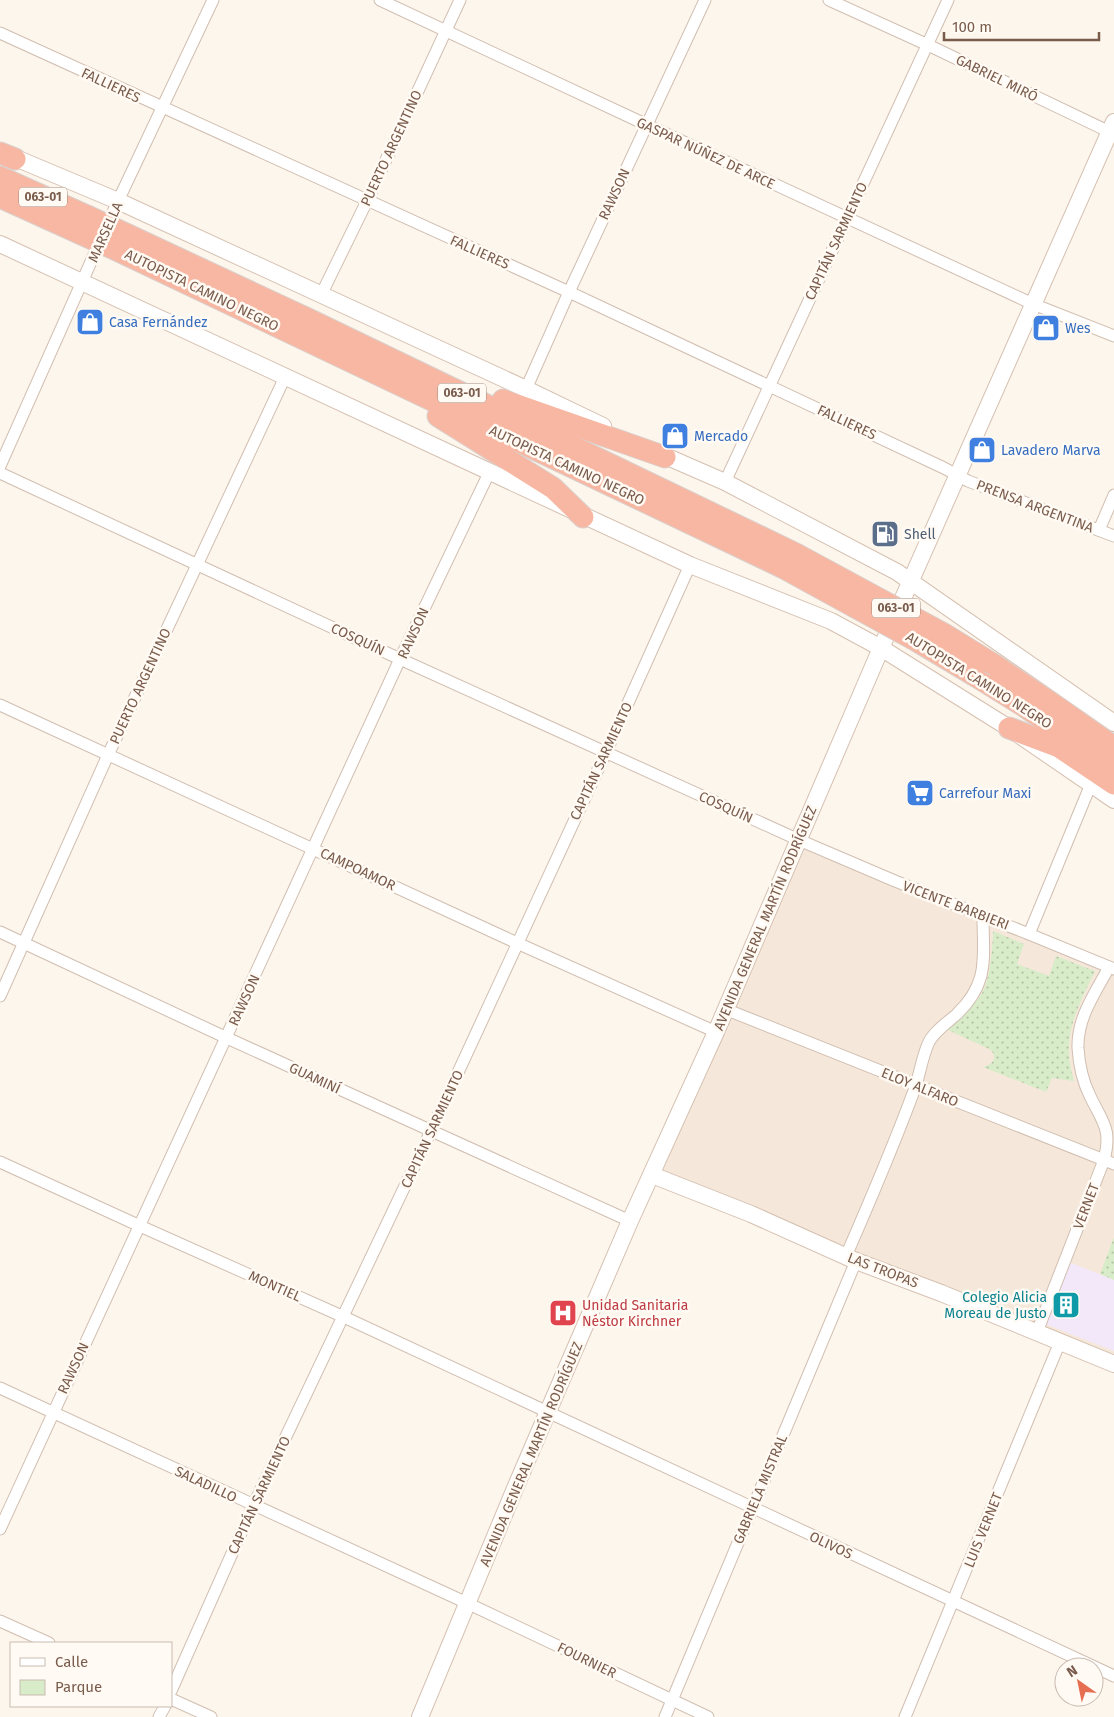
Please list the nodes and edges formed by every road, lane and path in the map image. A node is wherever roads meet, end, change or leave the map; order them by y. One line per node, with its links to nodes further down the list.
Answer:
1 (212, 0): 10 (street, MARSELLA)
2 (380, 0): 7 (street, GASPAR NÚÑEZ DE ARCE)
3 (460, 0): 7 (street, PUERTO ARGENTINO)
4 (705, 0): 11 (street, RAWSON)
5 (829, 0): 9 (street, GABRIEL MIRÓ)
6 (948, 0): 9 (street, CAPITÁN SARMIENTO)
7 (445, 31): 11 (street, GASPAR NÚÑEZ DE ARCE); 17 (street, PUERTO ARGENTINO)
8 (0, 33): 10 (street, FALLIERES)
9 (928, 45): 12 (street, GABRIEL MIRÓ); 18 (street, CAPITÁN SARMIENTO)
10 (162, 108): 16 (street, MARSELLA); 17 (street, FALLIERES)
11 (646, 126): 18 (street, GASPAR NÚÑEZ DE ARCE); 23 (street, RAWSON)
12 (1112, 130): 25 (street, AVENIDA GENERAL MARTÍN RODRÍGUEZ)
13 (5, 154): 16 (street)
14 (0, 177): 19 (highway, AUTOPISTA CAMINO NEGRO / 063-01)
15 (0, 197): 19 (highway, AUTOPISTA CAMINO NEGRO / 063-01)
16 (118, 201): 22 (street, MARSELLA); 24 (street)
17 (367, 201): 23 (street, FALLIERES); 24 (street, PUERTO ARGENTINO)
18 (846, 217): 25 (street, GASPAR NÚÑEZ DE ARCE); 30 (street, CAPITÁN SARMIENTO)
19 (82, 224): 20 (highway, AUTOPISTA CAMINO NEGRO / 063-01, bridge)
20 (124, 243): 26 (highway, AUTOPISTA CAMINO NEGRO / 063-01); 28 (highway, AUTOPISTA CAMINO NEGRO / 063-01)
21 (0, 244): 22 (street)
22 (82, 282): 29 (street); 33 (street, MARSELLA)
23 (569, 292): 30 (street, FALLIERES); 31 (street, RAWSON)
24 (321, 295): 31 (street)
25 (1033, 304): 27 (street, GASPAR NÚÑEZ DE ARCE); 36 (street, AVENIDA GENERAL MARTÍN RODRÍGUEZ)
26 (310, 320): 32 (highway); 42 (highway, AUTOPISTA CAMINO NEGRO / 063-01)
27 (1114, 336)
28 (362, 367): 39 (highway); 42 (highway, AUTOPISTA CAMINO NEGRO / 063-01)
29 (285, 378): 35 (street); 43 (street, PUERTO ARGENTINO)
30 (769, 385): 36 (street, FALLIERES); 37 (street, CAPITÁN SARMIENTO)
31 (526, 389): 32 (street)
32 (666, 457): 37 (street)
33 (0, 466)
34 (0, 473): 43 (street, COSQUÍN)
35 (489, 473): 39 (street); 47 (street, RAWSON)
36 (958, 475): 40 (street, PRENSA ARGENTINA); 45 (street, AVENIDA GENERAL MARTÍN RODRÍGUEZ)
37 (724, 482): 45 (street)
38 (1114, 495): 40 (street)
39 (583, 517): 44 (street)
40 (1100, 530): 41 (street, PRENSA ARGENTINA)
41 (1114, 536)
42 (788, 560): 51 (highway, AUTOPISTA CAMINO NEGRO / 063-01, bridge); 54 (highway, AUTOPISTA CAMINO NEGRO / 063-01, bridge)
43 (197, 564): 47 (street, COSQUÍN); 53 (street, PUERTO ARGENTINO)
44 (690, 565): 46 (street); 52 (street, CAPITÁN SARMIENTO)
45 (911, 580): 46 (street, AVENIDA GENERAL MARTÍN RODRÍGUEZ); 49 (street)
46 (881, 648): 50 (street); 58 (street, AVENIDA GENERAL MARTÍN RODRÍGUEZ)
47 (400, 659): 52 (street, COSQUÍN); 59 (street, RAWSON)
48 (0, 705): 53 (street, CAMPOAMOR)
49 (1114, 724)
50 (1009, 728): 55 (street); 56 (highway)
51 (1114, 747)
52 (606, 752): 58 (street, COSQUÍN); 63 (street, CAPITÁN SARMIENTO)
53 (108, 755): 59 (street, CAMPOAMOR); 64 (street, PUERTO ARGENTINO)
54 (1114, 769)
55 (1091, 784): 57 (street); 62 (street)
56 (1114, 784)
57 (1114, 800)
58 (799, 840): 60 (street, VICENTE BARBIERI); 67 (street, AVENIDA GENERAL MARTÍN RODRÍGUEZ)
59 (314, 849): 63 (street, CAMPOAMOR); 69 (street, RAWSON)
60 (983, 916): 62 (street, VICENTE BARBIERI); 70 (street, GABRIELA MISTRAL)
61 (0, 932): 64 (street, GUAMINÍ)
62 (1029, 934): 65 (street, VICENTE BARBIERI)
63 (517, 943): 68 (street, CAMPOAMOR); 71 (street, CAPITÁN SARMIENTO)
64 (25, 944): 66 (street, PUERTO ARGENTINO); 69 (street, GUAMINÍ)
65 (1112, 968): 73 (street, VERNET)
66 (0, 996)
67 (725, 1009): 68 (street, AVENIDA GENERAL MARTÍN RODRÍGUEZ); 70 (street, ELOY ALFARO)
68 (716, 1032): 74 (street, AVENIDA GENERAL MARTÍN RODRÍGUEZ)
69 (227, 1038): 71 (street, GUAMINÍ); 76 (street, RAWSON)
70 (916, 1085): 73 (street, ELOY ALFARO); 77 (street, GABRIELA MISTRAL)
71 (431, 1131): 75 (street, GUAMINÍ); 78 (street, CAPITÁN SARMIENTO)
72 (0, 1162): 76 (street, MONTIEL)
73 (1109, 1162): 79 (street, VERNET)
74 (652, 1175): 75 (street, AVENIDA GENERAL MARTÍN RODRÍGUEZ); 77 (street, LAS TROPAS)
75 (630, 1221): 84 (street, AVENIDA GENERAL MARTÍN RODRÍGUEZ)
76 (140, 1226): 78 (street, MONTIEL); 83 (street, RAWSON)
77 (851, 1259): 79 (street, LAS TROPAS); 86 (street, GABRIELA MISTRAL)
78 (344, 1317): 84 (street, MONTIEL); 85 (street, CAPITÁN SARMIENTO)
79 (1037, 1332): 80 (street, LAS TROPAS)
80 (1060, 1342): 81 (street, LAS TROPAS); 88 (street, LUIS VERNET)
81 (1114, 1364)
82 (0, 1388): 83 (street, SALADILLO)
83 (53, 1412): 85 (street, SALADILLO); 87 (street, RAWSON)
84 (548, 1413): 86 (street, OLIVOS); 89 (street, AVENIDA GENERAL MARTÍN RODRÍGUEZ)
85 (253, 1506): 89 (street, SALADILLO); 93 (street, CAPITÁN SARMIENTO)
86 (752, 1508): 88 (street, OLIVOS); 95 (street, GABRIELA MISTRAL)
87 (0, 1529)
88 (953, 1601): 92 (street, OLIVOS); 100 (street, LUIS VERNET)
89 (467, 1603): 95 (street, FOURNIER); 97 (street, AVENIDA GENERAL MARTÍN RODRÍGUEZ)
90 (0, 1621): 91 (street)
91 (47, 1642)
92 (1114, 1676)
93 (172, 1689)
94 (172, 1699): 96 (street)
95 (671, 1701): 98 (street, GABRIELA MISTRAL); 99 (street, FOURNIER)
96 (211, 1717)
97 (420, 1717)
98 (664, 1717)
99 (708, 1717)
100 (905, 1717)

